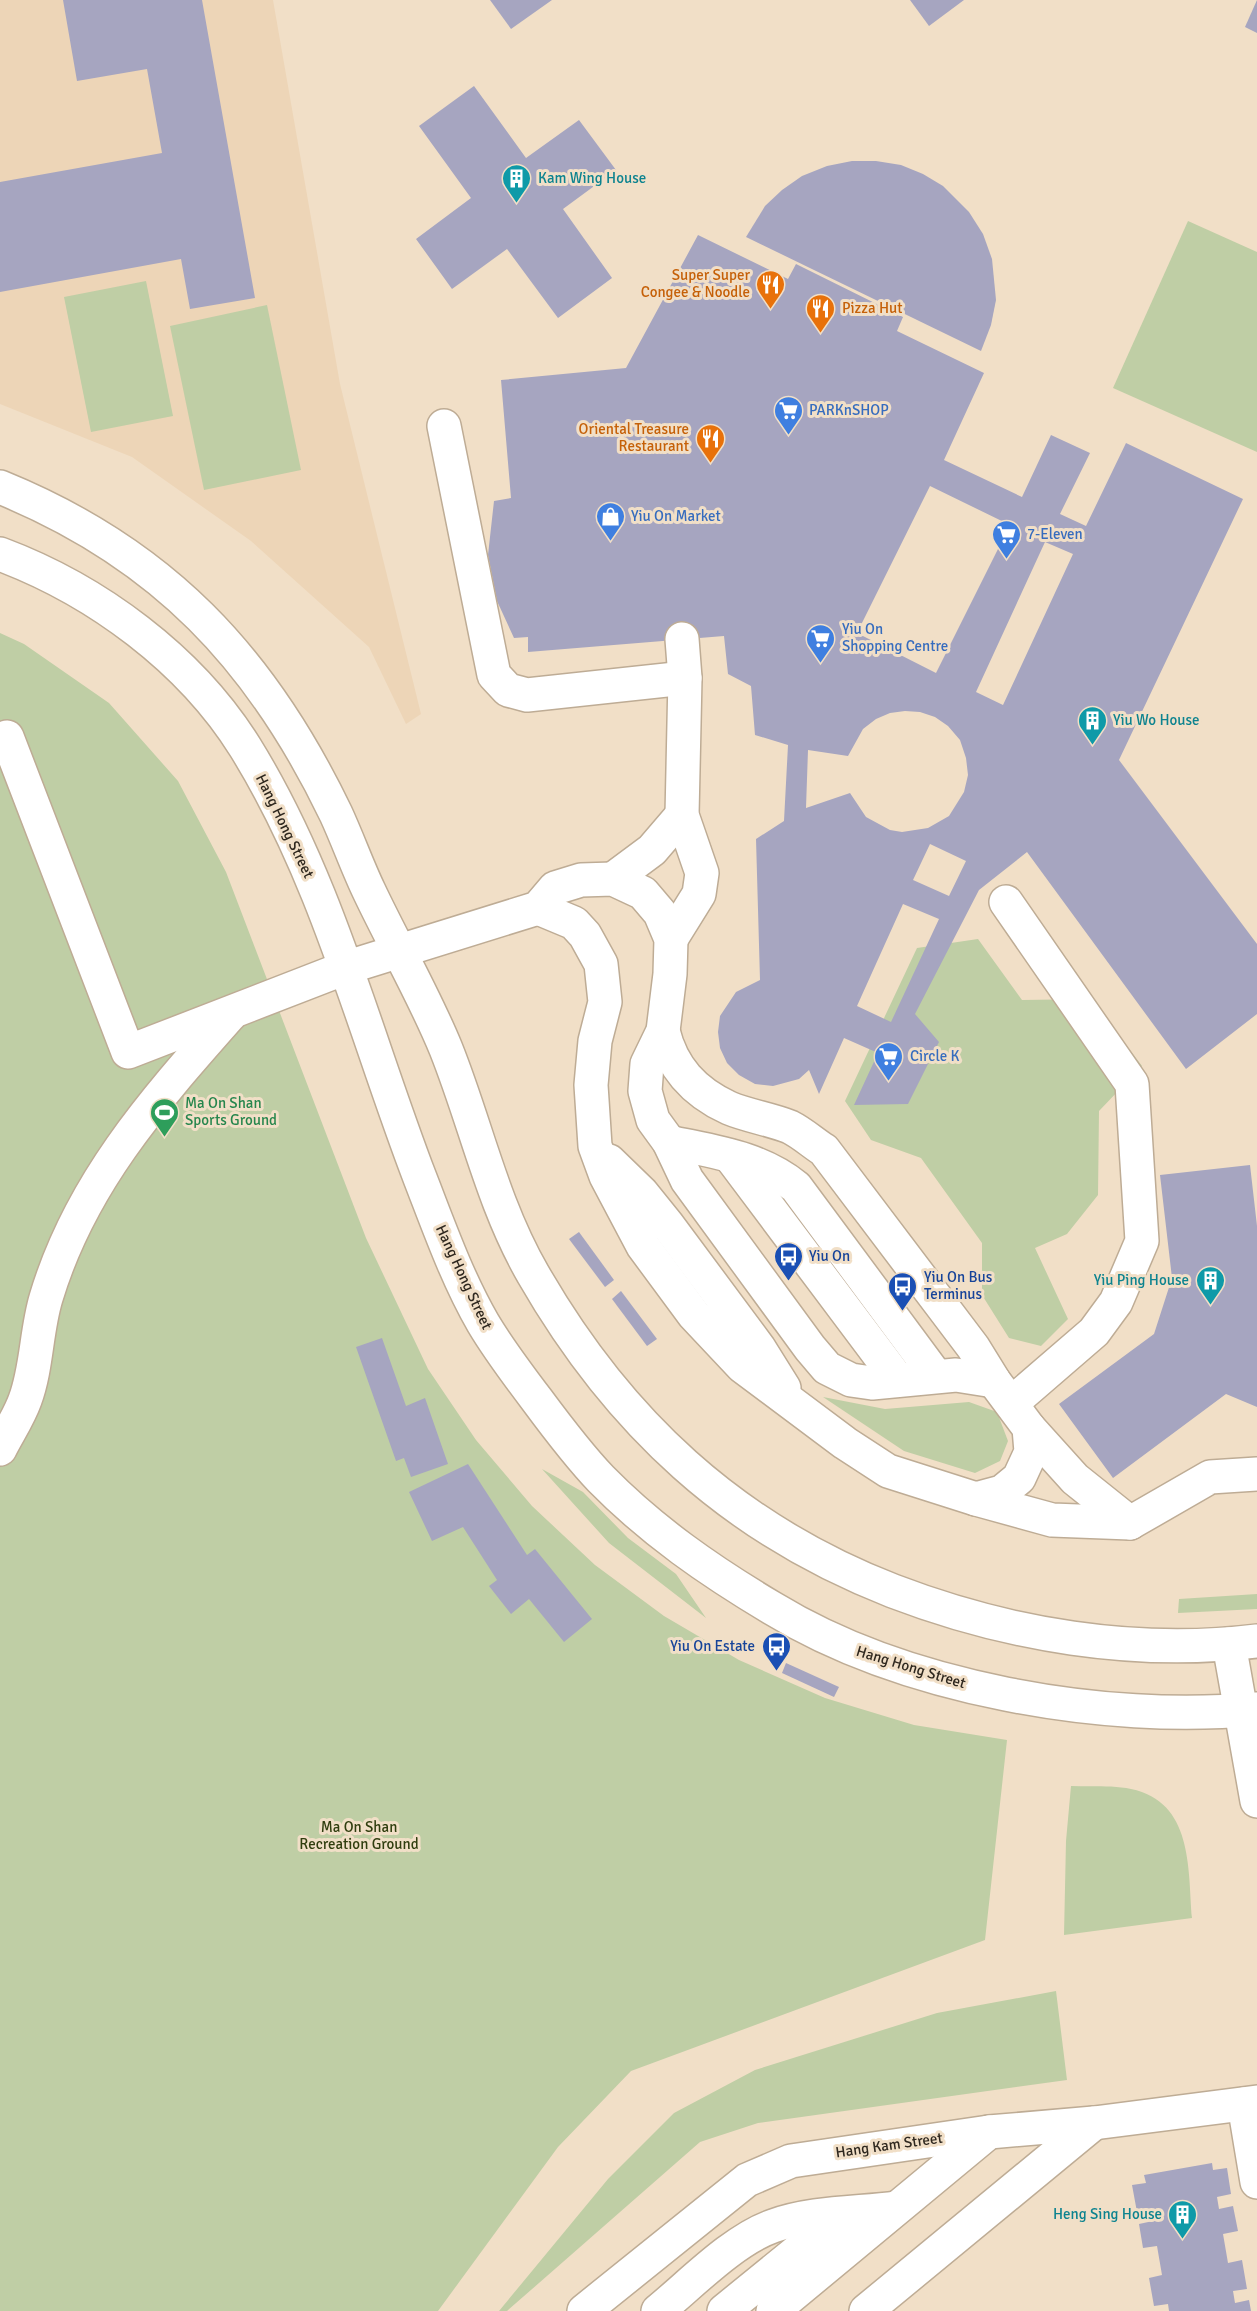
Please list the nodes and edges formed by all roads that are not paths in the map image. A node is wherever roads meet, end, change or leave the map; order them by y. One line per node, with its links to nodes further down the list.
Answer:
1 (444, 426): 5 (street)
2 (0, 487): 12 (street)
3 (0, 554): 13 (street, Hang Hong Street)
4 (682, 639): 5 (street)
5 (685, 678): 7 (street)
6 (8, 737): 14 (street)
7 (682, 815): 8 (street); 11 (street)
8 (613, 879): 10 (street); 11 (street)
9 (1006, 902): 20 (street)
10 (538, 908): 12 (street); 23 (street)
11 (671, 939): 15 (street)
12 (397, 950): 13 (street); 25 (street)
13 (345, 968): 14 (street); 26 (street, Hang Hong Street)
14 (233, 1011): 21 (street)
15 (663, 1031): 16 (street); 20 (street)
16 (669, 1142): 17 (street); 19 (street)
17 (730, 1155): 18 (street); 19 (street)
18 (936, 1376): 19 (street); 20 (street)
19 (898, 1380)
20 (1012, 1404): 23 (street); 24 (street)
21 (0, 1449)
22 (1257, 1474): 24 (street)
23 (975, 1499): 24 (street)
24 (1130, 1523)
25 (1243, 1643): 26 (street)
26 (1248, 1710): 27 (street)
27 (1257, 1801)
28 (1253, 2098): 29 (street, Hang Kam Street); 31 (street)
29 (1094, 2123): 30 (street, Hang Kam Street); 38 (street)
30 (989, 2132): 32 (street); 34 (street, Hang Kam Street)
31 (1257, 2182)
32 (896, 2208): 33 (street); 37 (street)
33 (842, 2215): 35 (street); 36 (street)
34 (584, 2311)
35 (658, 2311)
36 (724, 2311)
37 (772, 2311)
38 (866, 2311)

